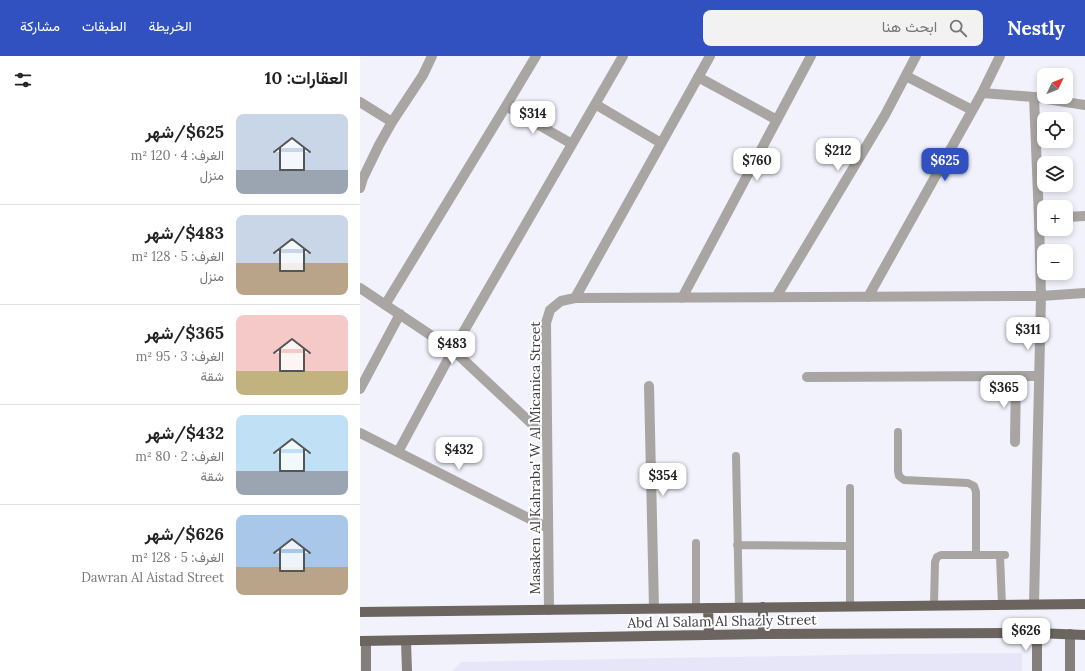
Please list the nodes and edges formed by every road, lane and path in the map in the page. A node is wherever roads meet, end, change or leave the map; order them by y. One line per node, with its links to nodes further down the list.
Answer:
1 (432, 56): 18 (street)
2 (536, 56): 15 (street)
3 (623, 56): 13 (street)
4 (710, 56): 9 (street)
5 (811, 56): 17 (street)
6 (916, 56): 8 (street)
7 (1000, 56): 10 (street)
8 (906, 76): 16 (street); 30 (street)
9 (698, 77): 17 (street); 19 (street)
10 (982, 93): 11 (street); 16 (street)
11 (1034, 98): 14 (street); 23 (street)
12 (360, 102): 18 (street)
13 (595, 104): 19 (street); 20 (street)
14 (1085, 105)
15 (506, 106): 20 (street); 34 (street)
16 (972, 110): 31 (street)
17 (777, 120): 33 (street)
18 (392, 122): 21 (street)
19 (661, 143): 32 (street)
20 (572, 144): 36 (street)
21 (362, 176): 22 (street)
22 (360, 188)
23 (1040, 200)
24 (1085, 216): 25 (street)
25 (1073, 217)
26 (1041, 236): 29 (street)
27 (360, 288): 34 (street)
28 (1085, 293): 29 (street, Masaken Al Kahraba' W Al Micanica Street)
29 (1040, 296): 31 (street, Masaken Al Kahraba' W Al Micanica Street); 38 (street)
30 (776, 297): 31 (street, Masaken Al Kahraba' W Al Micanica Street); 33 (street, Masaken Al Kahraba' W Al Micanica Street)
31 (868, 297)
32 (575, 298): 33 (street, Masaken Al Kahraba' W Al Micanica Street); 44 (street, Masaken Al Kahraba' W Al Micanica Street)
33 (682, 298)
34 (385, 305): 35 (street)
35 (400, 314): 36 (street); 41 (street)
36 (453, 350): 44 (street); 46 (street)
37 (1016, 376): 38 (street); 39 (street); 45 (street)
38 (1039, 376): 55 (street)
39 (807, 377)
40 (649, 386): 61 (street)
41 (360, 389)
42 (898, 432): 53 (lane)
43 (360, 433): 46 (street)
44 (547, 438): 49 (street, Masaken Al Kahraba' W Al Micanica Street)
45 (1015, 442)
46 (398, 452): 49 (street)
47 (736, 456): 51 (lane)
48 (850, 488): 52 (lane)
49 (548, 528): 64 (street, Masaken Al Kahraba' W Al Micanica Street)
50 (696, 543): 62 (lane)
51 (737, 545): 52 (lane); 59 (lane)
52 (850, 546): 57 (lane)
53 (976, 555): 54 (lane); 58 (lane)
54 (1002, 604): 55 (main road, Abd Al Salam Al Shazly Street); 58 (main road, Abd Al Salam Al Shazly Street)
55 (1034, 604): 56 (main road, Abd Al Salam Al Shazly Street)
56 (1085, 604)
57 (850, 606): 58 (main road, Abd Al Salam Al Shazly Street); 60 (main road, Abd Al Salam Al Shazly Street)
58 (934, 606)
59 (739, 607): 60 (main road, Abd Al Salam Al Shazly Street); 63 (main road, Abd Al Salam Al Shazly Street)
60 (763, 607): 66 (main road)
61 (654, 608): 62 (main road, Abd Al Salam Al Shazly Street); 64 (main road, Abd Al Salam Al Shazly Street)
62 (696, 608): 63 (main road, Abd Al Salam Al Shazly Street)
63 (708, 608): 69 (main road)
64 (549, 610): 65 (main road, Abd Al Salam Al Shazly Street)
65 (360, 612)
66 (763, 634): 67 (main road, Abd Al Salam Al Shazly Street); 69 (main road, Abd Al Salam Al Shazly Street)
67 (1037, 634): 68 (main road, Abd Al Salam Al Shazly Street); 75 (main road)
68 (1070, 634): 70 (main road, Abd Al Salam Al Shazly Street); 76 (main road)
69 (709, 635): 72 (main road, Abd Al Salam Al Shazly Street)
70 (1085, 635)
71 (363, 641): 72 (main road, Abd Al Salam Al Shazly Street); 73 (main road)
72 (406, 641): 74 (main road)
73 (366, 671)
74 (407, 671)
75 (1037, 671)
76 (1070, 671)

